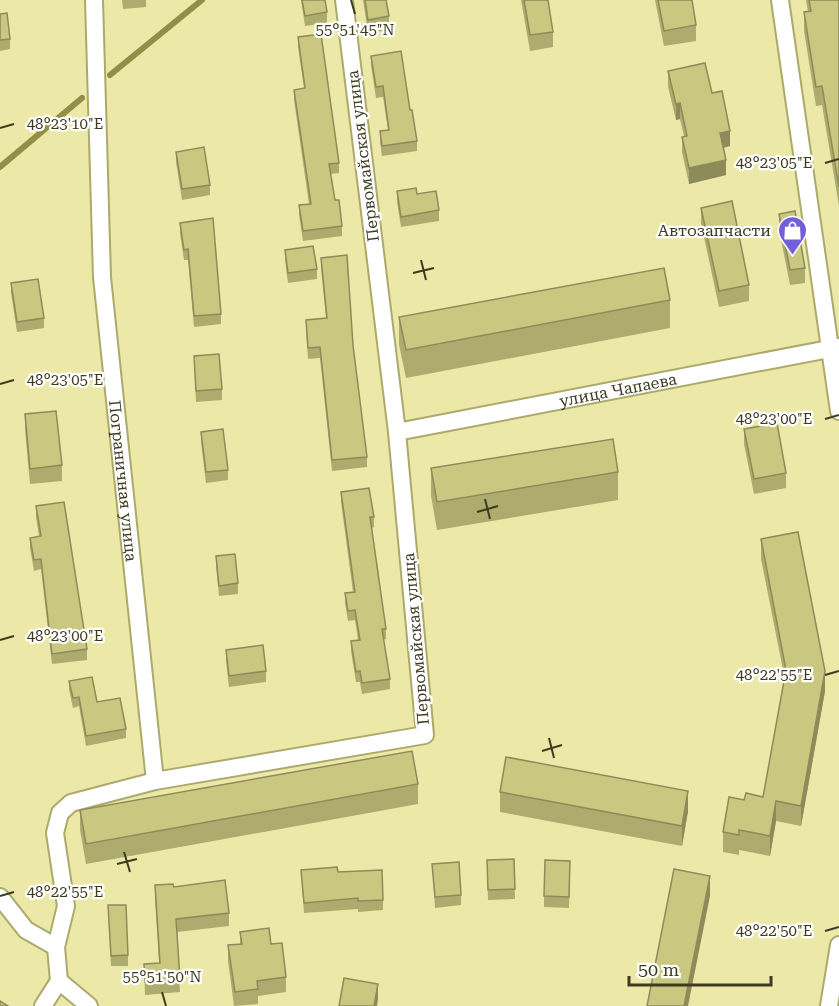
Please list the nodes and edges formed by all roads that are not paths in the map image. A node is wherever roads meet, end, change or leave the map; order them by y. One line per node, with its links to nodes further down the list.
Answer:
1 (94, 0): 7 (street, Пограничная улица)
2 (344, 0): 6 (street, Первомайская улица)
3 (780, 0): 4 (street)
4 (835, 348): 5 (street); 6 (street, улица Чапаева)
5 (839, 411)
6 (396, 432): 7 (street, Первомайская улица)
7 (155, 781): 10 (street, Первомайская улица)
8 (0, 897): 10 (street)
9 (839, 945): 14 (street)
10 (56, 947): 11 (street, Первомайская улица)
11 (59, 981): 12 (street); 13 (street)
12 (43, 1006)
13 (89, 1006)
14 (829, 1006)

